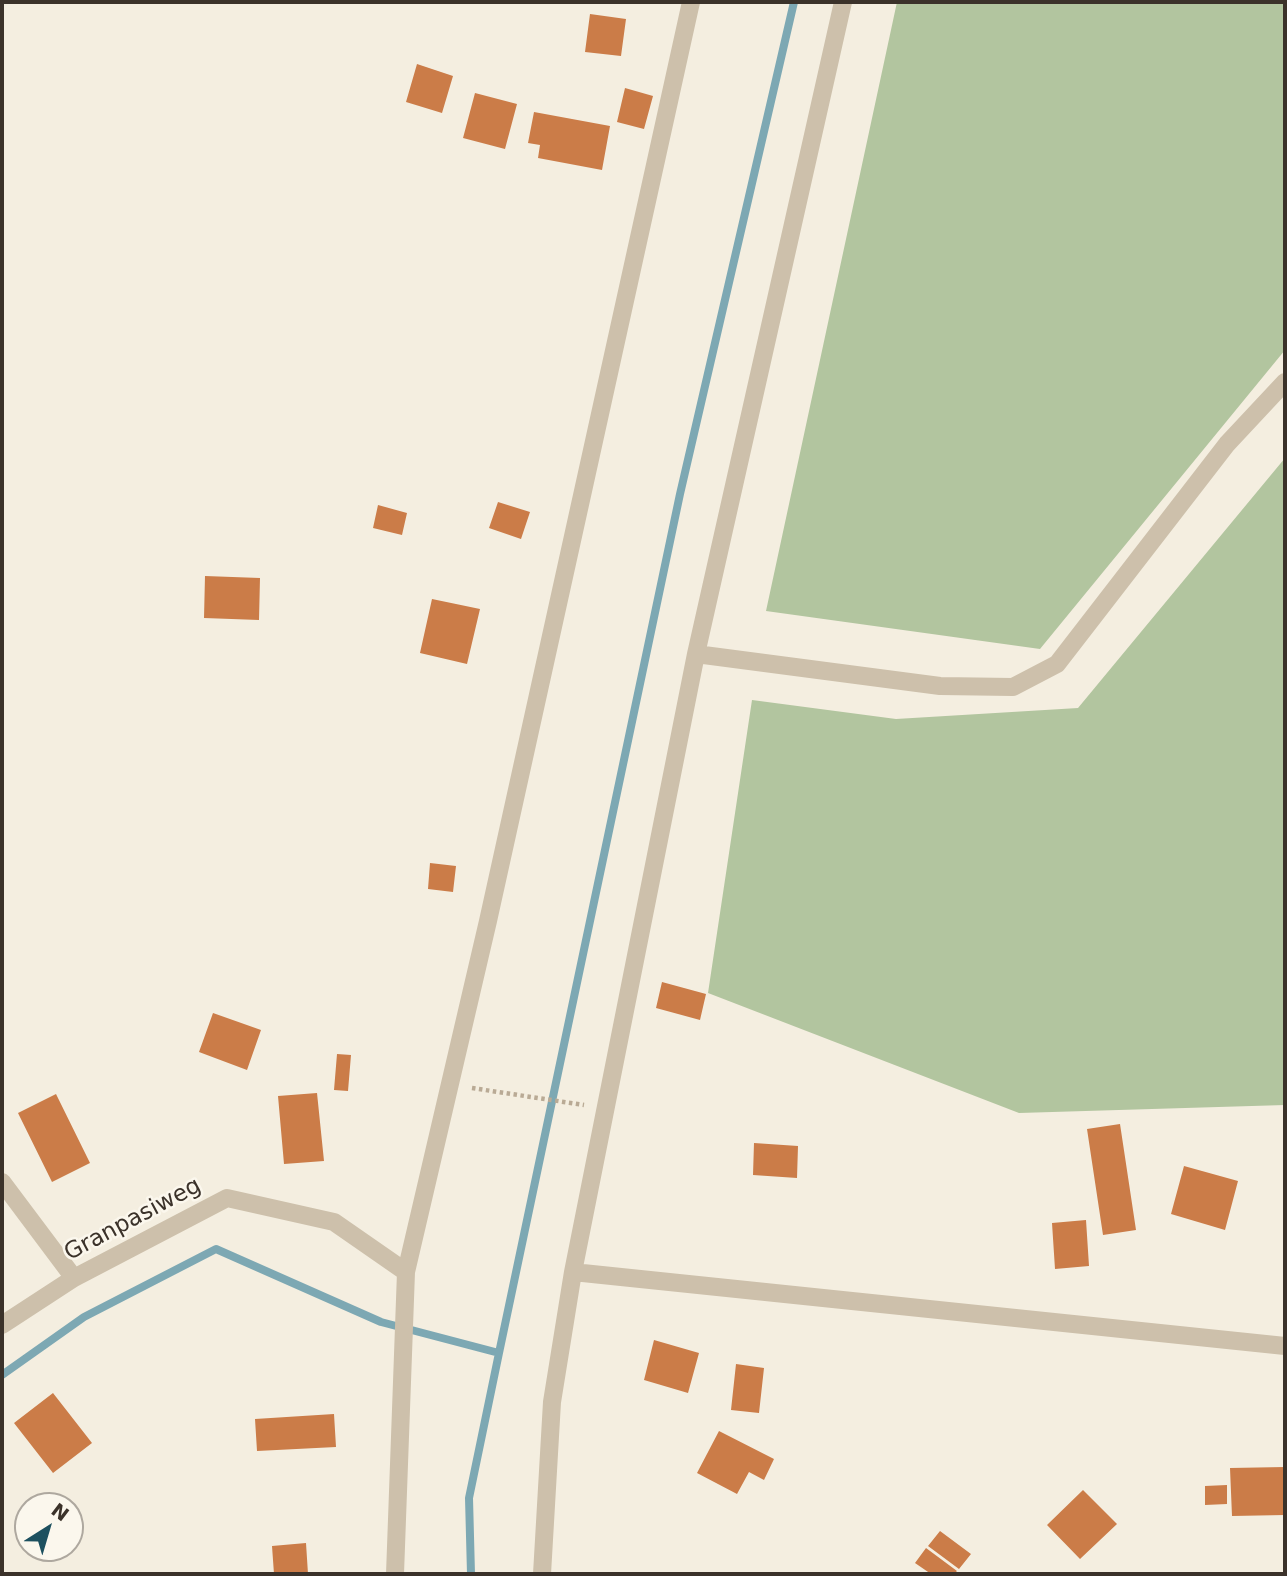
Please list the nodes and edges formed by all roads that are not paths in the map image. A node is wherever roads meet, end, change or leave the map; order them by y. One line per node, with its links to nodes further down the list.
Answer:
1 (691, 2): 6 (street)
2 (843, 2): 4 (street)
3 (1285, 382): 4 (street)
4 (696, 654): 7 (street)
5 (2, 1182): 8 (street)
6 (406, 1272): 8 (street, Granpasiweg); 11 (street)
7 (573, 1272): 10 (street); 12 (street)
8 (74, 1278): 9 (street, Granpasiweg)
9 (2, 1325)
10 (1285, 1346)
11 (395, 1574)
12 (542, 1574)

